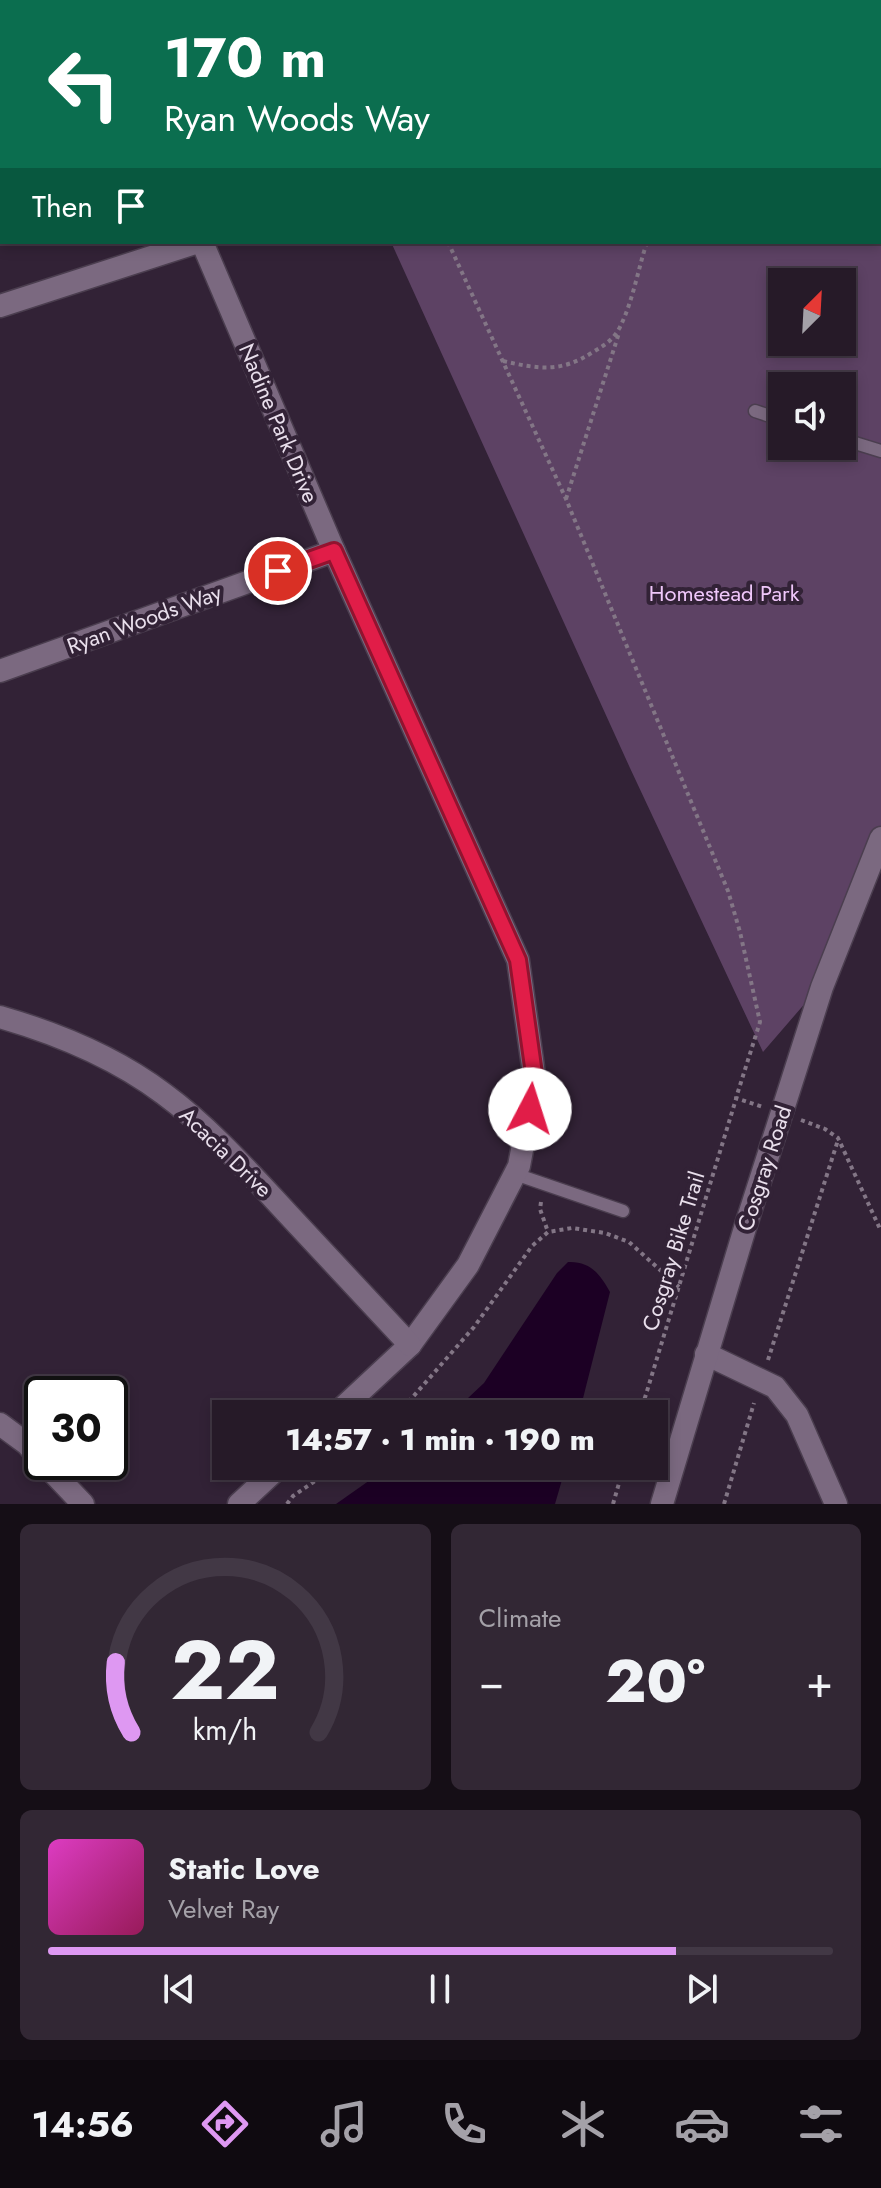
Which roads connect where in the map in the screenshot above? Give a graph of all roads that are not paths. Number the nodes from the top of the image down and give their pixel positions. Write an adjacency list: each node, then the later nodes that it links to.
1 (194, 244): 3 (street)
2 (201, 244): 8 (street, Nadine Park Drive)
3 (0, 306)
4 (755, 411): 5 (lane)
5 (768, 415)
6 (856, 443): 7 (lane)
7 (881, 451)
8 (334, 551): 9 (street, Ryan Woods Way); 12 (street, Nadine Park Drive)
9 (0, 671)
10 (880, 841): 15 (street, Cosgray Road)
11 (0, 1017): 14 (street, Acacia Drive)
12 (515, 1174): 13 (lane); 14 (street, Nadine Park Drive)
13 (623, 1211)
14 (410, 1345): 16 (street, Nadine Park Drive)
15 (706, 1354): 23 (street, Cosgray Road); 24 (street)
16 (351, 1400)
17 (0, 1424): 18 (street)
18 (24, 1442)
19 (61, 1480): 21 (street)
20 (265, 1480): 22 (street)
21 (83, 1504)
22 (239, 1504)
23 (662, 1504)
24 (836, 1504)

